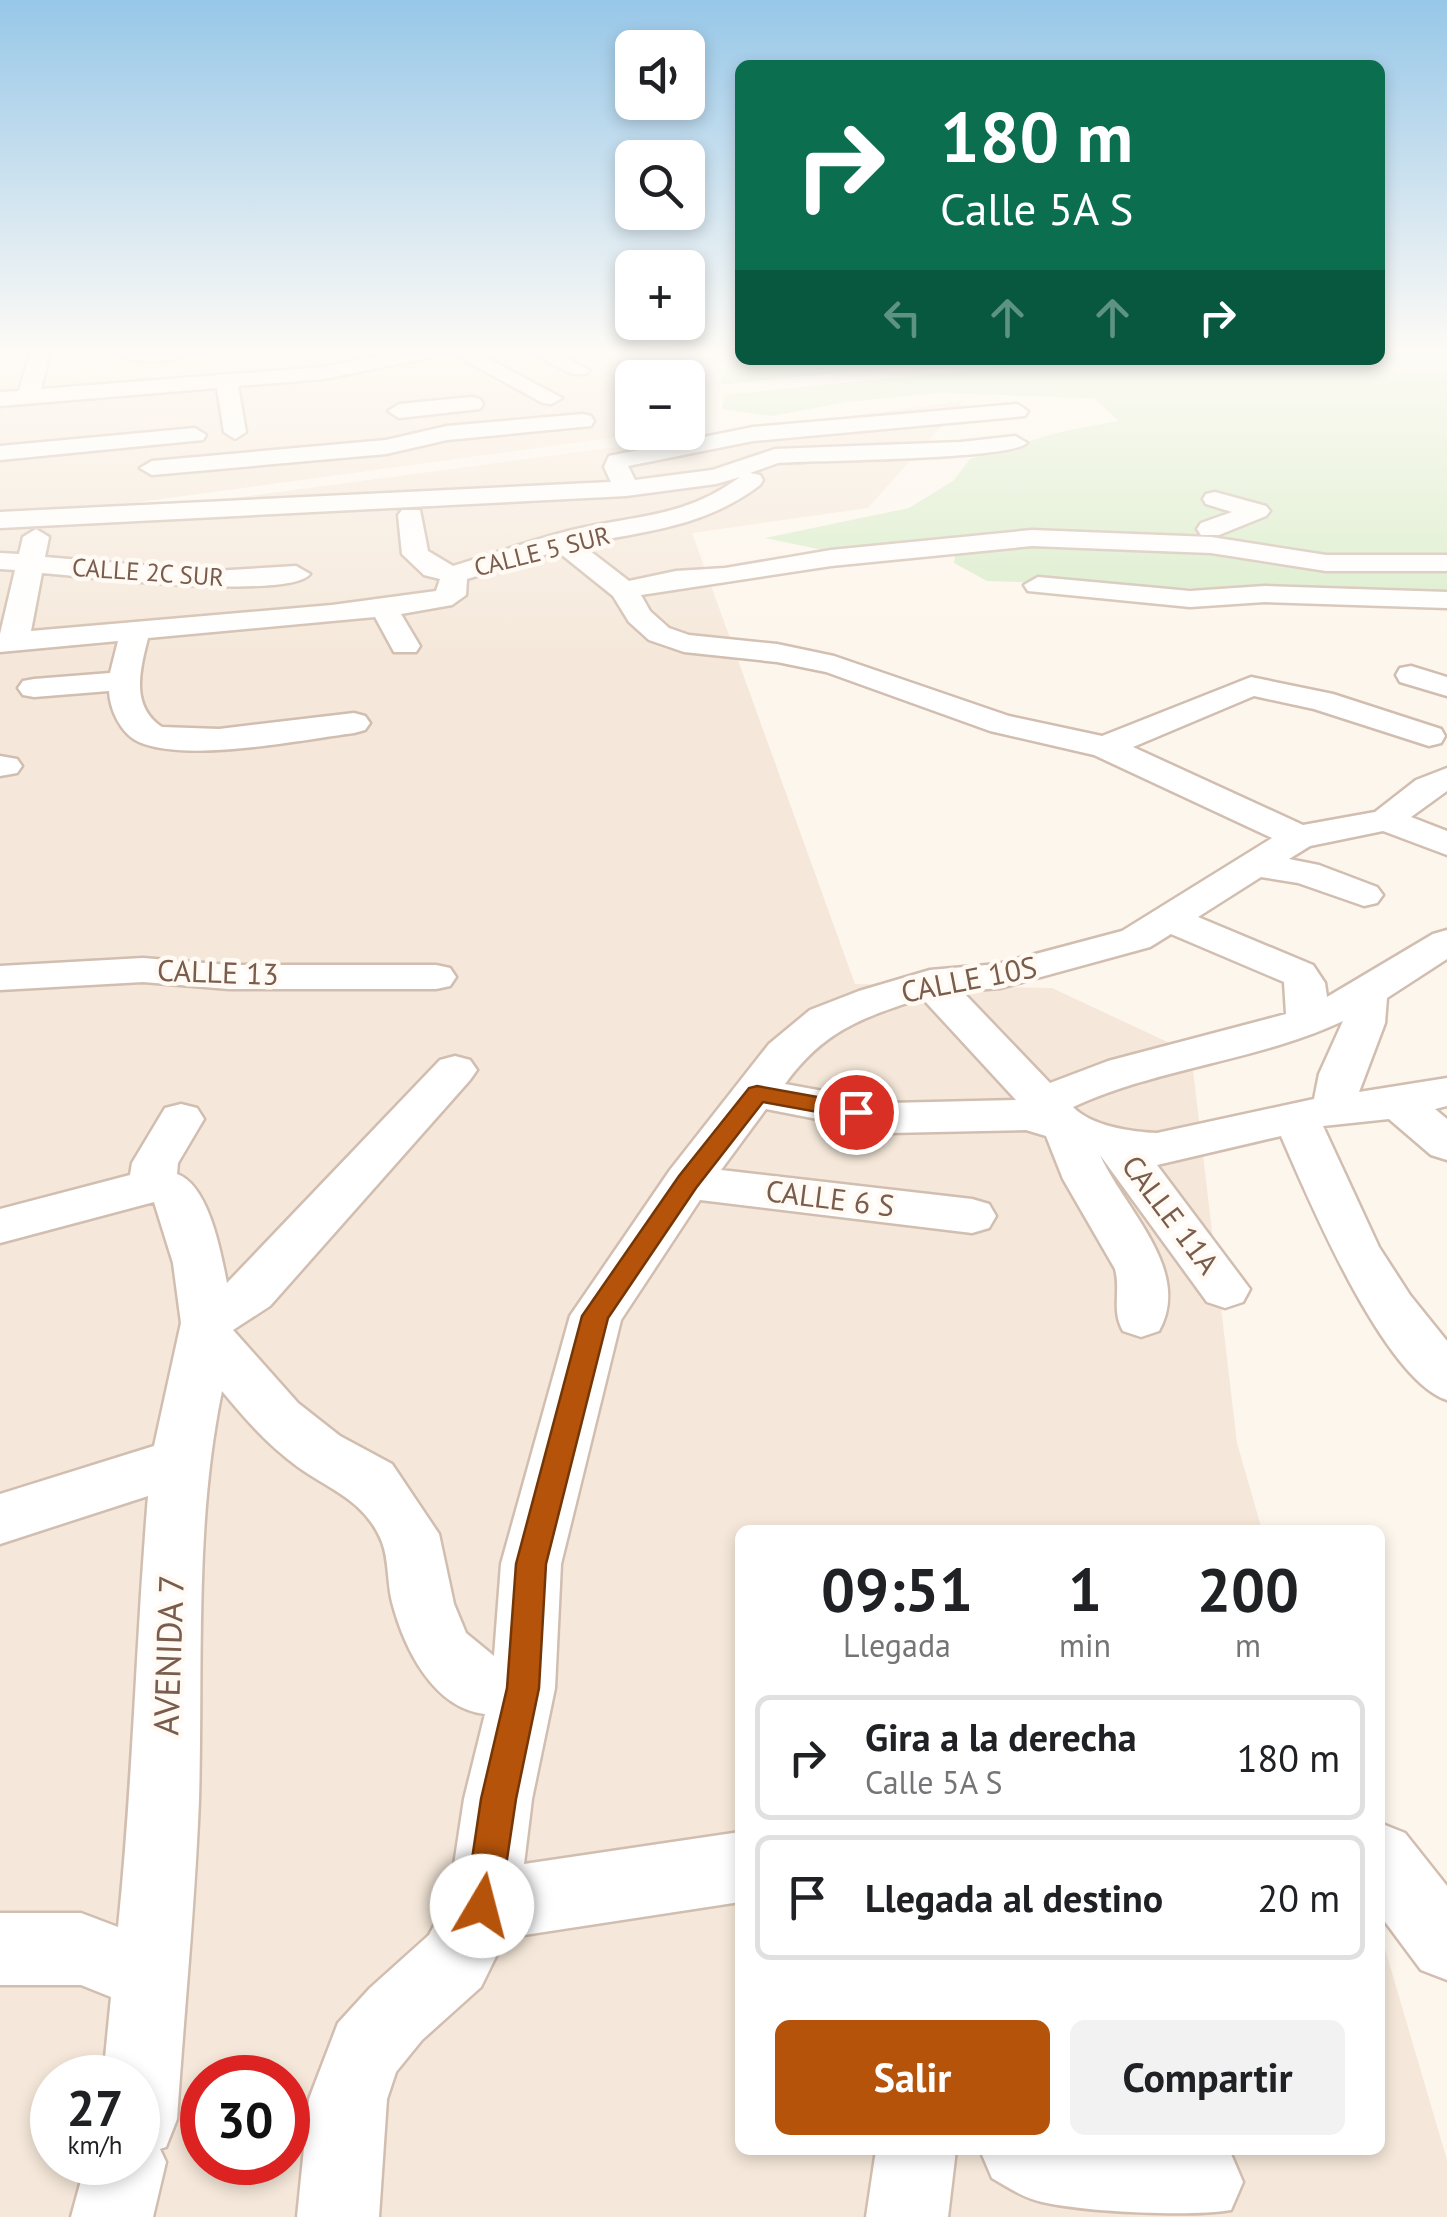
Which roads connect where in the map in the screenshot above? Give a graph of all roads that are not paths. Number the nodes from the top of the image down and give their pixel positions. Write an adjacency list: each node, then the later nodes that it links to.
1 (61, 453): 11 (street)
2 (149, 453): 8 (street)
3 (314, 453): 8 (street)
4 (656, 453): 9 (street)
5 (739, 453): 7 (street)
6 (799, 453): 7 (street)
7 (750, 464): 9 (street); 18 (street, CALLE 5 SUR)
8 (152, 468): 13 (street)
9 (626, 489): 10 (street)
10 (472, 496): 12 (street); 16 (street)
11 (58, 498): 13 (street); 15 (street); 21 (street)
12 (214, 511): 13 (street); 23 (street)
13 (141, 514)
14 (411, 515): 24 (street)
15 (0, 517)
16 (481, 527)
17 (1211, 537): 17 (street); 20 (street); 26 (street)
18 (561, 541): 24 (street, CALLE 5 SUR); 26 (street)
19 (0, 562): 21 (street, CALLE 2C SUR)
20 (1447, 563)
21 (31, 565): 23 (street, CALLE 2C SUR); 30 (street)
22 (296, 574): 23 (street, CALLE 2C SUR)
23 (184, 575)
24 (454, 575): 28 (street, CALLE 5 SUR)
25 (1038, 586): 27 (street)
26 (624, 591): 38 (street)
27 (1447, 600)
28 (384, 608): 29 (street, CALLE 5 SUR); 31 (street)
29 (135, 629): 30 (street, CALLE 5 SUR); 33 (street)
30 (7, 642)
31 (404, 646)
32 (1411, 674): 34 (street)
33 (124, 681): 35 (street); 36 (street)
34 (1447, 687)
35 (34, 688)
36 (354, 723)
37 (1428, 736): 38 (street)
38 (1105, 748): 41 (street)
39 (1447, 778): 40 (street, CALLE 10S)
40 (1386, 820): 41 (street, CALLE 10S); 42 (street)
41 (1299, 837): 43 (street, CALLE 10S)
42 (1447, 844)
43 (1258, 865): 44 (street); 45 (street, CALLE 10S)
44 (1364, 895)
45 (1170, 918): 49 (street, CALLE 10S); 51 (street)
46 (1447, 942): 50 (street)
47 (436, 977): 48 (street, CALLE 13)
48 (0, 978)
49 (930, 982): 54 (street, CALLE 10S); 57 (street)
50 (1366, 992): 51 (street); 56 (street)
51 (1308, 1022): 57 (street)
52 (455, 1070): 67 (street)
53 (1447, 1092): 55 (street)
54 (757, 1094): 57 (street); 61 (street, CALLE 10S)
55 (1399, 1102): 56 (street); 60 (street)
56 (1315, 1113): 59 (street); 68 (street)
57 (1045, 1114): 59 (street); 66 (street)
58 (181, 1120): 62 (street)
59 (1114, 1141): 65 (street, CALLE 11A)
60 (1447, 1144)
61 (687, 1182): 63 (street, CALLE 6 S); 71 (street, CALLE 10S)
62 (152, 1186): 64 (street); 67 (street)
63 (972, 1216)
64 (0, 1226)
65 (1225, 1289)
66 (1141, 1317)
67 (207, 1327): 69 (street, AVENIDA 7); 71 (street)
68 (1447, 1379)
69 (179, 1462): 70 (street); 77 (street, AVENIDA 7)
70 (0, 1519)
71 (523, 1688): 74 (street, CALLE 10S)
72 (1385, 1864): 75 (street)
73 (735, 1868): 74 (street)
74 (482, 1906): 84 (street, CALLE 10S)
75 (1447, 1944)
76 (0, 1949): 77 (street)
77 (148, 1975): 78 (street, AVENIDA 7)
78 (142, 2055)
79 (915, 2155): 85 (street)
80 (1028, 2155): 81 (street)
81 (1203, 2182)
82 (120, 2185): 83 (street)
83 (112, 2217)
84 (338, 2217)
85 (907, 2217)

